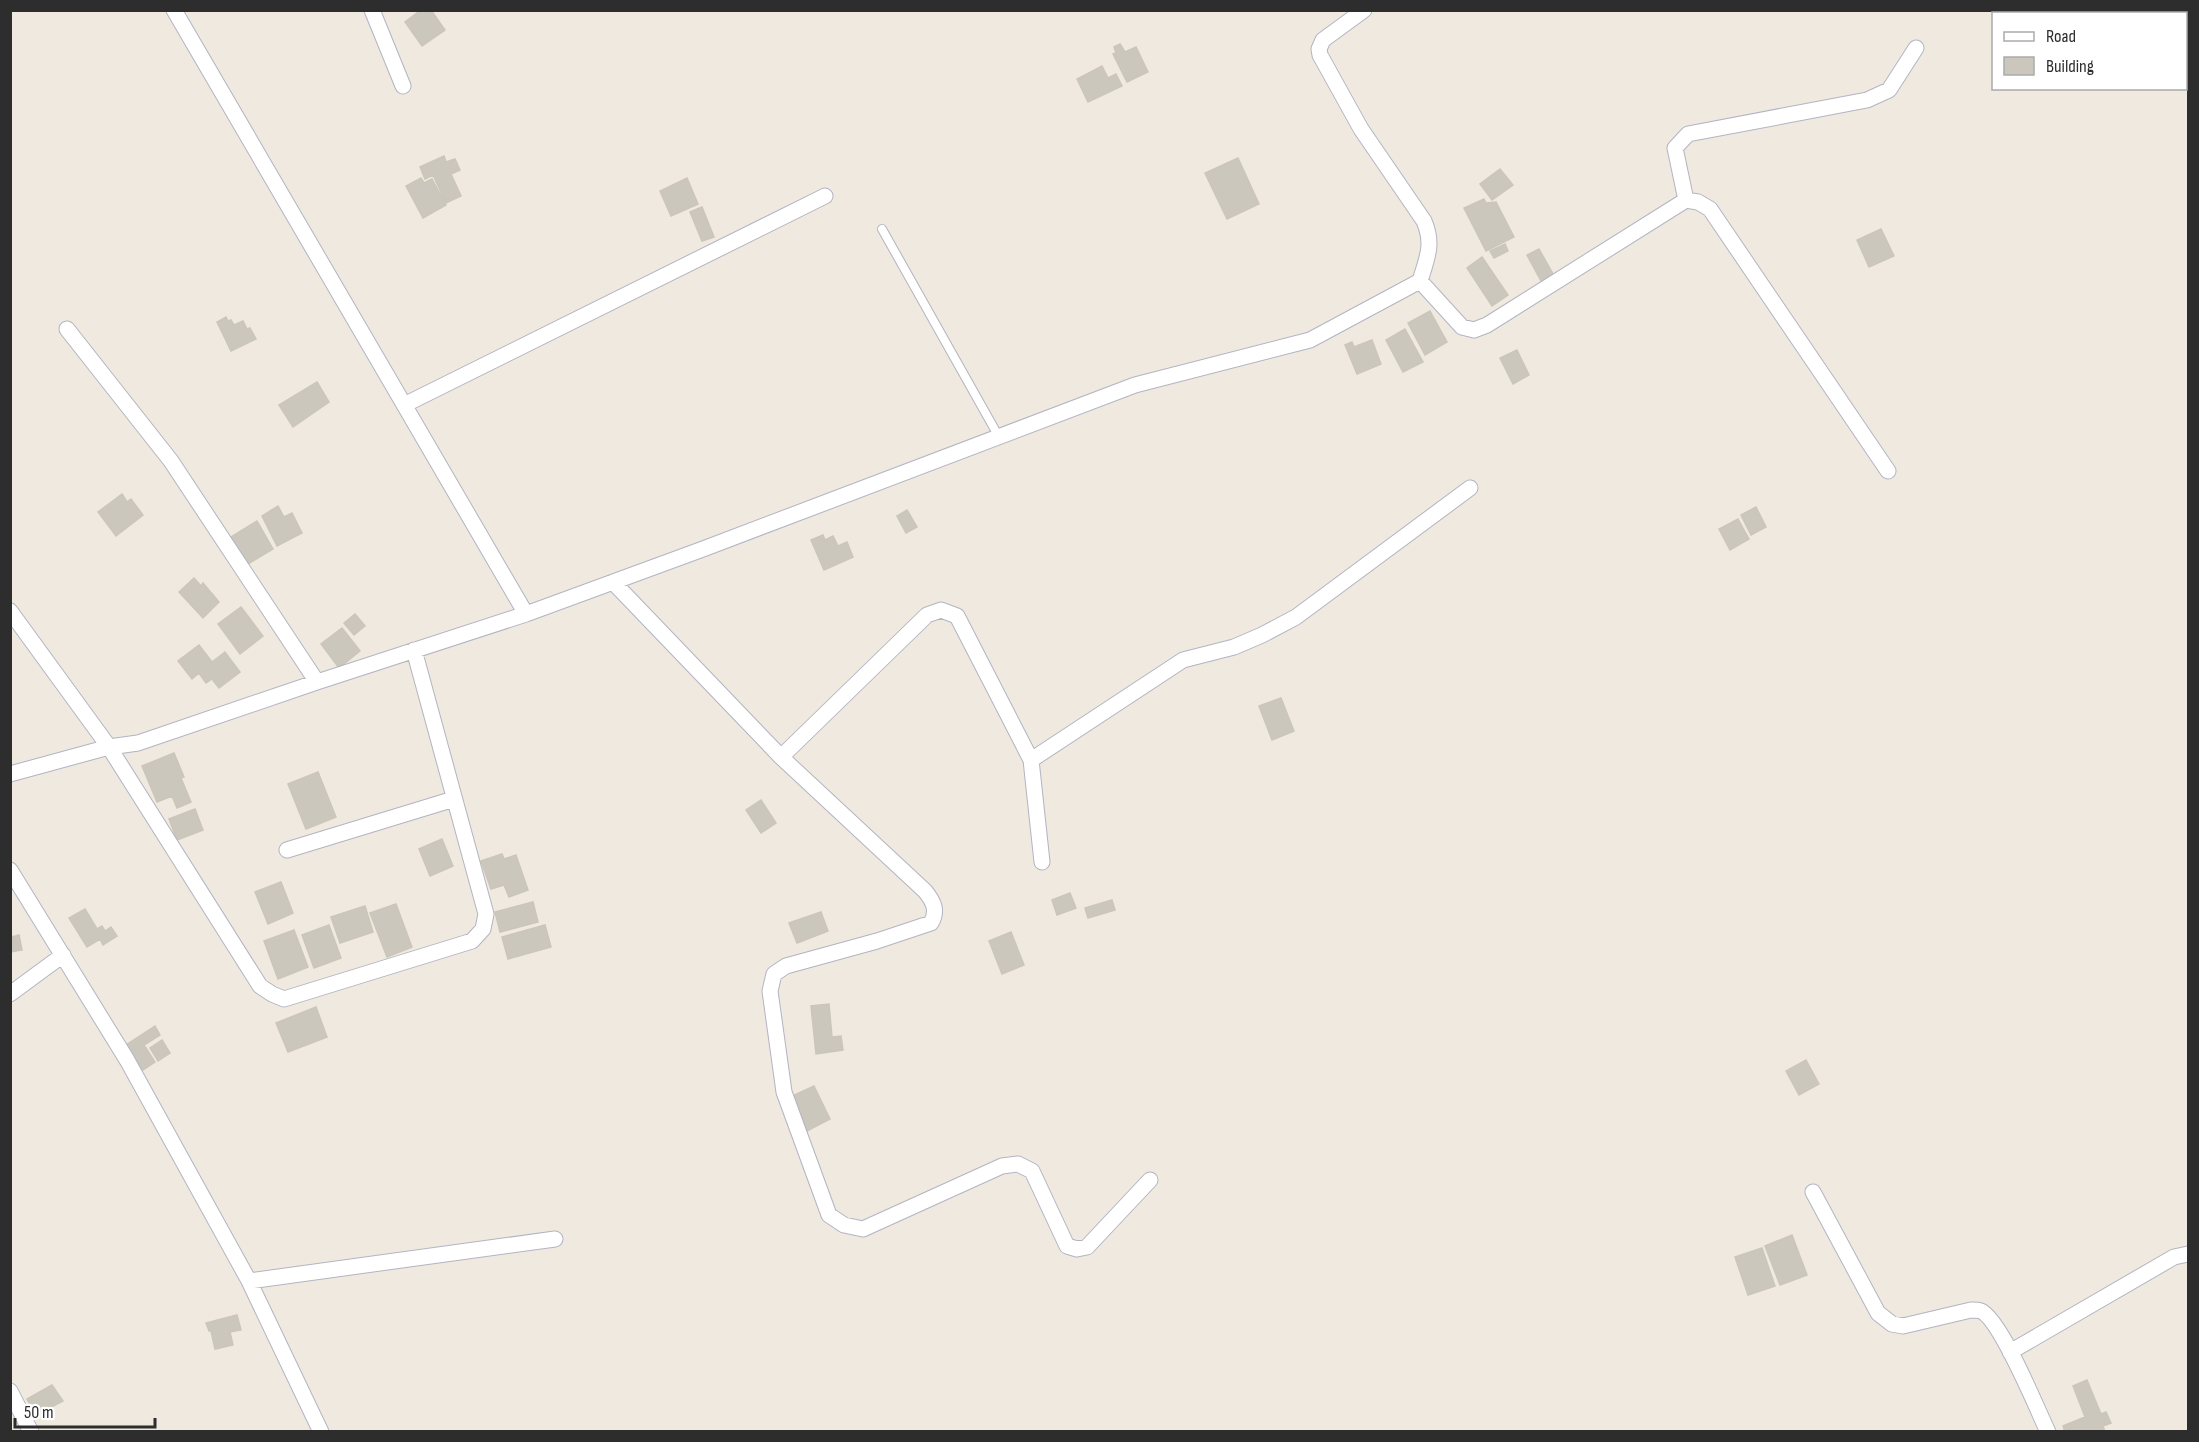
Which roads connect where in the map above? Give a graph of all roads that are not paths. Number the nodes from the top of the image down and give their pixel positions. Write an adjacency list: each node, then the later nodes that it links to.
1 (174, 10): 11 (street)
2 (372, 10): 5 (street)
3 (1364, 10): 9 (street)
4 (1916, 48): 7 (street)
5 (403, 86)
6 (825, 196): 11 (street)
7 (1686, 200): 9 (street); 13 (street)
8 (882, 229): 12 (lane)
9 (1420, 281): 12 (street)
10 (68, 329): 19 (street)
11 (404, 405): 17 (street)
12 (999, 436): 15 (street)
13 (1888, 471)
14 (1470, 488): 22 (street)
15 (613, 582): 17 (street); 21 (street)
16 (10, 611): 20 (street)
17 (526, 614): 18 (street)
18 (414, 650): 19 (street); 24 (street)
19 (317, 682): 20 (street)
20 (108, 747): 23 (street); 24 (street)
21 (781, 757): 22 (street); 30 (street)
22 (1030, 760): 26 (street)
23 (10, 774)
24 (454, 799): 25 (street)
25 (287, 850)
26 (1042, 862)
27 (10, 870): 28 (street)
28 (63, 955): 29 (street); 34 (street)
29 (10, 994)
30 (1150, 1180)
31 (1813, 1192): 35 (street)
32 (555, 1239): 34 (street)
33 (2188, 1254): 35 (street)
34 (249, 1281): 38 (street)
35 (2010, 1352): 39 (street)
36 (10, 1391): 37 (street)
37 (31, 1431)
38 (321, 1431)
39 (2048, 1431)

